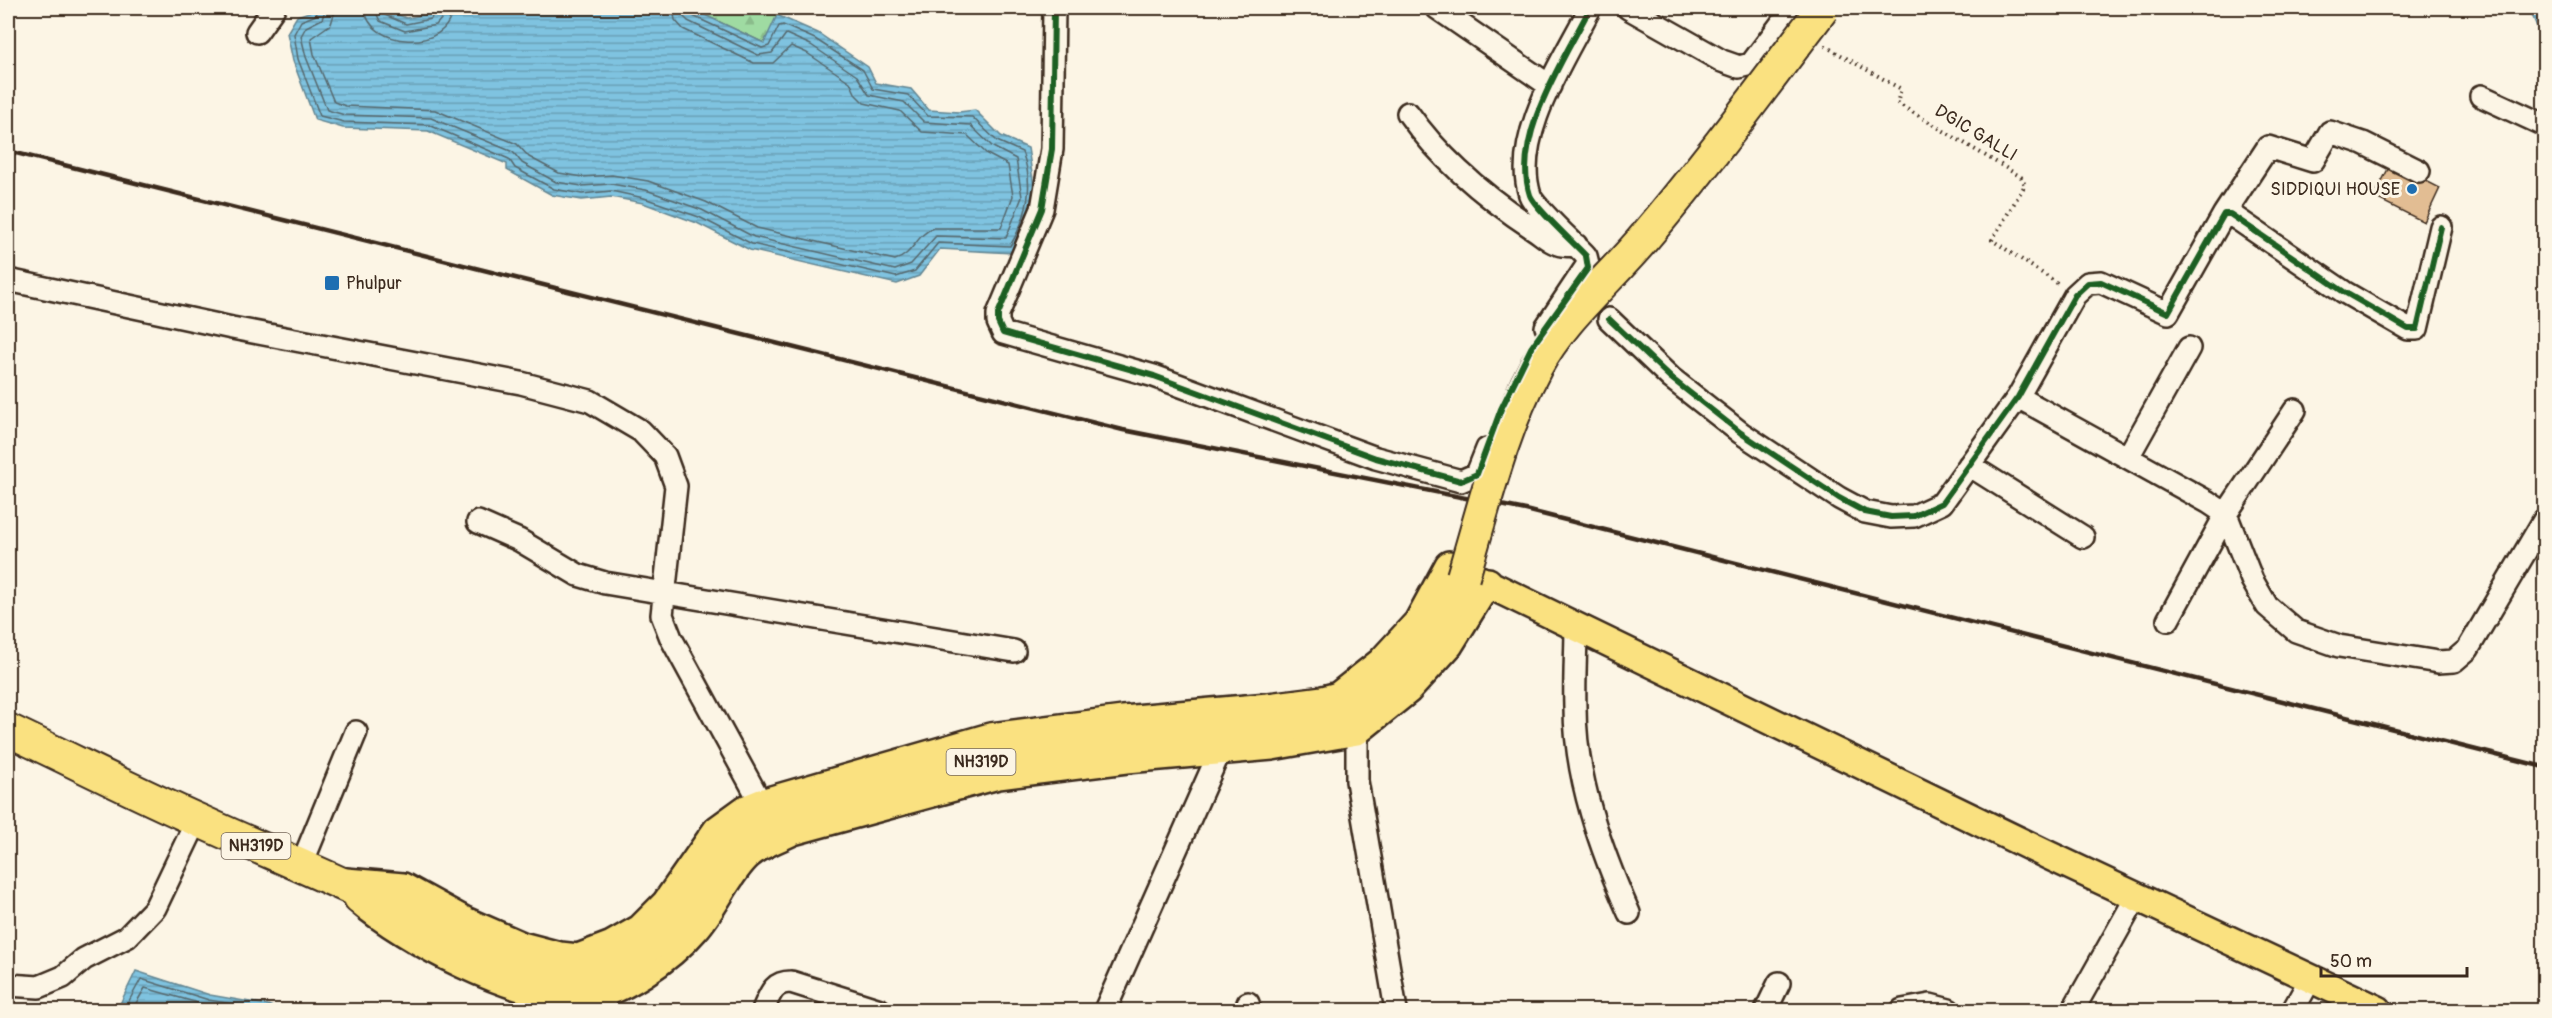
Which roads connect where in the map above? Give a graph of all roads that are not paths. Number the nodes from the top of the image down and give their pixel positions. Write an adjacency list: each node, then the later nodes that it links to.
1 (274, 8): 8 (street)
2 (1054, 8): 16 (street)
3 (1437, 8): 9 (street)
4 (1590, 8): 9 (street)
5 (1628, 8): 6 (street)
6 (1793, 8)
7 (1822, 8): 42 (highway, NH319D, bridge)
8 (257, 32)
9 (1550, 86): 16 (street)
10 (2481, 96): 12 (street)
11 (1408, 112): 16 (street)
12 (2544, 125)
13 (2419, 171): 14 (street)
14 (2224, 214): 15 (street); 20 (street)
15 (2441, 227)
16 (1576, 245)
17 (8, 280): 29 (street)
18 (1608, 319): 23 (street)
19 (2189, 348): 22 (street)
20 (2018, 397): 22 (street); 23 (street)
21 (2295, 410): 24 (street)
22 (2128, 457): 24 (street)
23 (1969, 465): 27 (street)
24 (2226, 514): 26 (street); 30 (street)
25 (478, 522): 29 (street)
26 (2542, 531)
27 (2083, 537)
28 (1488, 582): 31 (main road); 34 (main road); 39 (main road)
29 (663, 592): 32 (street); 39 (street)
30 (2168, 620)
31 (1576, 625): 43 (main road); 44 (street)
32 (1014, 651)
33 (8, 730): 40 (highway, NH319D)
34 (1357, 730): 36 (main road); 38 (street)
35 (356, 732): 41 (street)
36 (1330, 737): 37 (main road); 38 (street)
37 (1220, 750): 48 (main road); 51 (street)
38 (1357, 782): 52 (street)
39 (761, 802): 42 (main road)
40 (197, 820): 41 (highway, NH319D); 47 (street)
41 (301, 866): 42 (highway, NH319D)
42 (336, 881): 48 (main road)
43 (2136, 897): 45 (main road); 56 (street)
44 (1629, 913)
45 (2311, 978): 57 (street); 58 (main road)
46 (1779, 983): 53 (street)
47 (8, 985)
48 (603, 1006)
49 (763, 1011): 50 (street)
50 (880, 1011)
51 (1105, 1011)
52 (1396, 1011)
53 (1766, 1011)
54 (1902, 1011): 55 (street)
55 (1949, 1011)
56 (2073, 1011)
57 (2293, 1011)
58 (2378, 1011)

